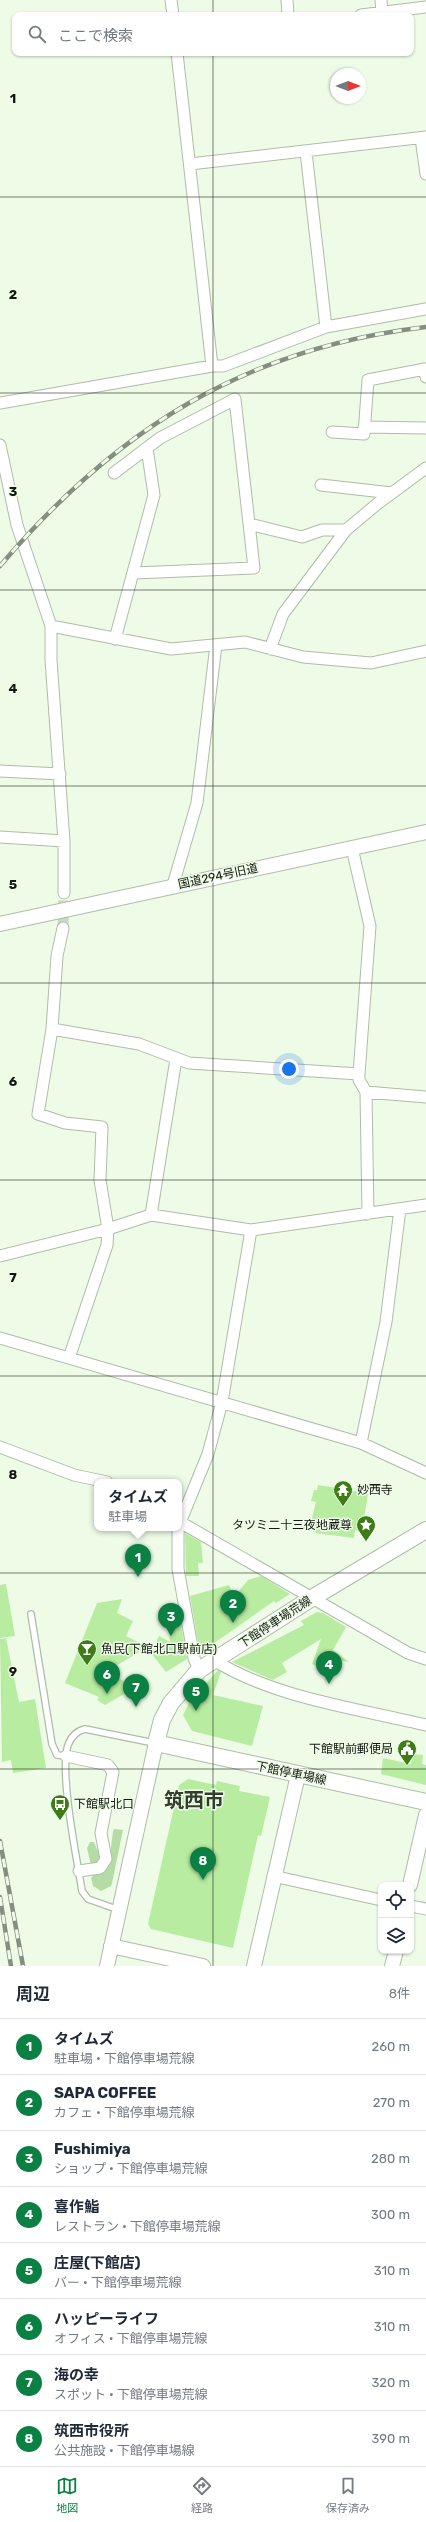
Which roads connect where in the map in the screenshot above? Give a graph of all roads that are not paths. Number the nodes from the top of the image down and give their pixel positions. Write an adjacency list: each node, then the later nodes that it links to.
1 (171, 0): 5 (street)
2 (287, 0): 6 (street)
3 (381, 0): 7 (street)
4 (426, 7): 8 (street)
5 (173, 12)
6 (288, 12)
7 (382, 12)
8 (389, 12)
9 (177, 56): 12 (street)
10 (424, 137): 11 (street); 13 (street)
11 (306, 152): 12 (street); 15 (street)
12 (190, 164): 16 (street)
13 (426, 174)
14 (426, 309): 15 (street)
15 (326, 327): 16 (street)
16 (212, 366): 18 (street)
17 (426, 377): 19 (street)
18 (0, 403)
19 (364, 427): 20 (street); 21 (street)
20 (426, 428)
21 (332, 432)
22 (0, 445): 31 (street)
23 (147, 448): 25 (street); 28 (street); 30 (street)
24 (426, 468): 27 (street)
25 (114, 473)
26 (321, 485): 27 (street)
27 (392, 493): 29 (street)
28 (249, 524): 29 (street); 30 (street)
29 (346, 530): 34 (street)
30 (134, 573): 32 (street)
31 (51, 626): 32 (street); 37 (street)
32 (115, 639): 33 (street)
33 (216, 645): 34 (street); 42 (street)
34 (270, 648): 35 (street)
35 (426, 651)
36 (0, 771): 37 (street)
37 (60, 774): 40 (street)
38 (426, 832): 41 (street, 国道294号旧道)
39 (0, 837): 40 (street)
40 (64, 841): 43 (street)
41 (352, 848): 42 (street, 国道294号旧道); 48 (street)
42 (173, 885): 44 (street, 国道294号旧道)
43 (64, 893)
44 (5, 923)
45 (63, 928): 46 (street)
46 (52, 1029): 47 (street); 55 (street)
47 (176, 1059): 48 (street); 54 (street)
48 (359, 1074): 49 (street)
49 (366, 1092): 50 (street); 53 (street)
50 (426, 1097)
51 (426, 1206): 52 (street)
52 (400, 1210): 53 (street); 61 (street)
53 (368, 1214): 56 (street)
54 (151, 1215): 55 (street); 56 (street)
55 (108, 1229): 57 (street); 59 (street)
56 (251, 1230): 60 (street)
57 (0, 1256)
58 (0, 1338): 59 (street)
59 (69, 1358): 60 (street)
60 (222, 1402): 61 (street); 65 (street)
61 (361, 1443): 63 (street)
62 (0, 1447): 64 (street)
63 (426, 1473)
64 (94, 1479)
65 (182, 1515)
66 (182, 1521): 69 (street)
67 (426, 1530): 69 (main road, 下館停車場荒線)
68 (180, 1531): 73 (street)
69 (312, 1598): 71 (main road, 下館停車場荒線); 72 (street)
70 (31, 1614): 76 (lane)
71 (214, 1660): 73 (main road, 下館停車場荒線); 74 (street)
72 (426, 1660)
73 (199, 1670): 75 (main road, 下館停車場荒線)
74 (426, 1725)
75 (156, 1743): 76 (lane); 77 (main road, 下館停車場線); 86 (street)
76 (66, 1756): 80 (lane); 80 (street)
77 (298, 1775): 78 (main road, 下館停車場線); 81 (street)
78 (426, 1802)
79 (426, 1815): 82 (street)
80 (79, 1871): 86 (lane)
81 (274, 1876): 83 (street); 91 (street)
82 (411, 1882)
83 (378, 1899)
84 (414, 1907): 85 (street)
85 (426, 1909)
86 (119, 1910): 87 (street)
87 (111, 1946): 89 (street); 90 (street)
88 (395, 1954): 92 (street)
89 (107, 1966)
90 (203, 1966)
91 (254, 1966)
92 (392, 1966)

